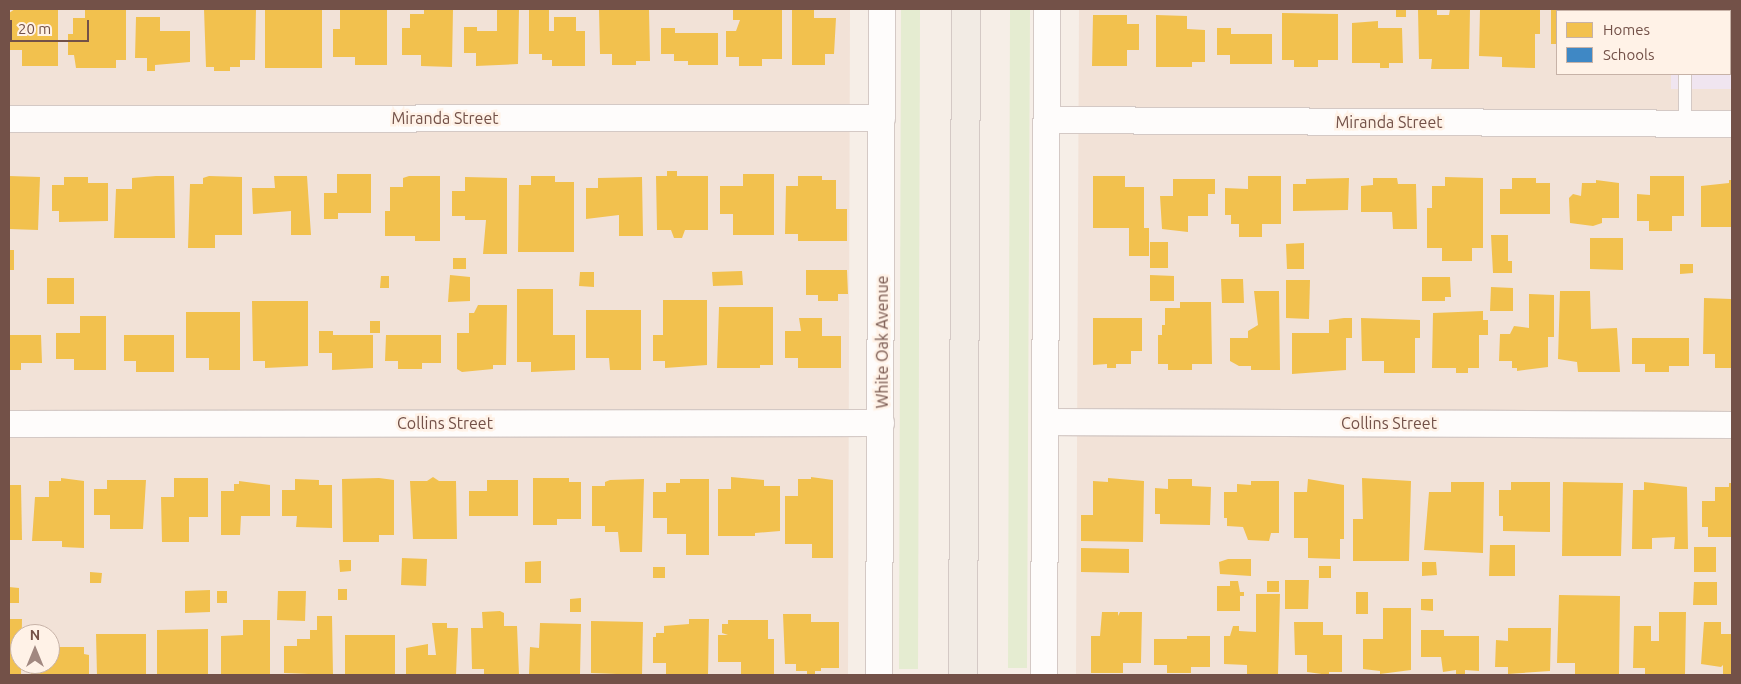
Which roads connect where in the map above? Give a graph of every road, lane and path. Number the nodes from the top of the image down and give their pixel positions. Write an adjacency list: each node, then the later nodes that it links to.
1 (882, 9): 5 (street, White Oak Avenue)
2 (966, 9): 15 (main road)
3 (1047, 9): 7 (street)
4 (1686, 75): 8 (lane)
5 (882, 118): 6 (street, Miranda Street); 11 (street, White Oak Avenue)
6 (9, 119)
7 (1047, 120): 8 (street, Miranda Street); 10 (street)
8 (1686, 124): 9 (street, Miranda Street)
9 (1732, 124)
10 (1045, 422): 13 (street, Collins Street); 16 (street)
11 (881, 423): 12 (street, Collins Street); 14 (street, White Oak Avenue)
12 (9, 424)
13 (1732, 425)
14 (879, 675)
15 (963, 675)
16 (1044, 675)

